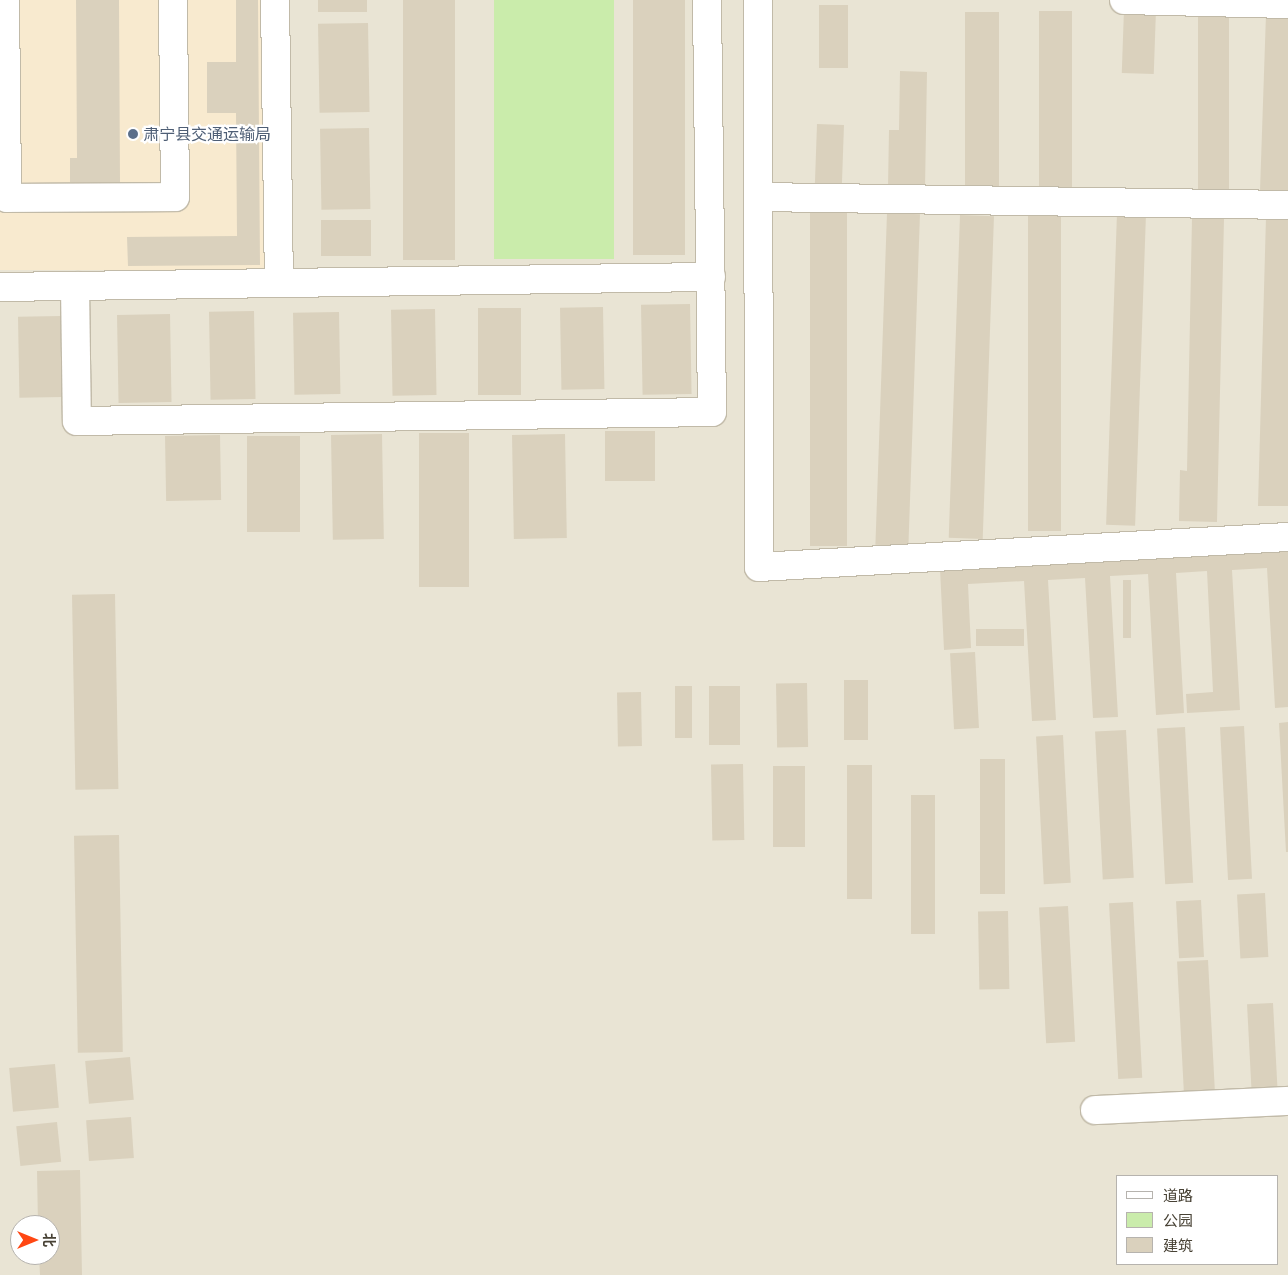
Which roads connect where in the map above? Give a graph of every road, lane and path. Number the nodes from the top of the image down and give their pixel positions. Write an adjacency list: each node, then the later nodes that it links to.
1 (5, 0): 8 (street)
2 (174, 0): 8 (street)
3 (275, 0): 12 (street)
4 (707, 0): 11 (street)
5 (758, 0): 9 (street)
6 (1124, 0): 7 (street)
7 (1288, 4)
8 (3, 68)
9 (758, 196): 10 (street); 15 (street)
10 (1288, 205)
11 (711, 277): 12 (street); 13 (street)
12 (279, 283): 13 (street)
13 (75, 286): 14 (street)
14 (0, 288)
15 (1288, 537)
16 (1288, 1101): 17 (street)
17 (1095, 1110)

